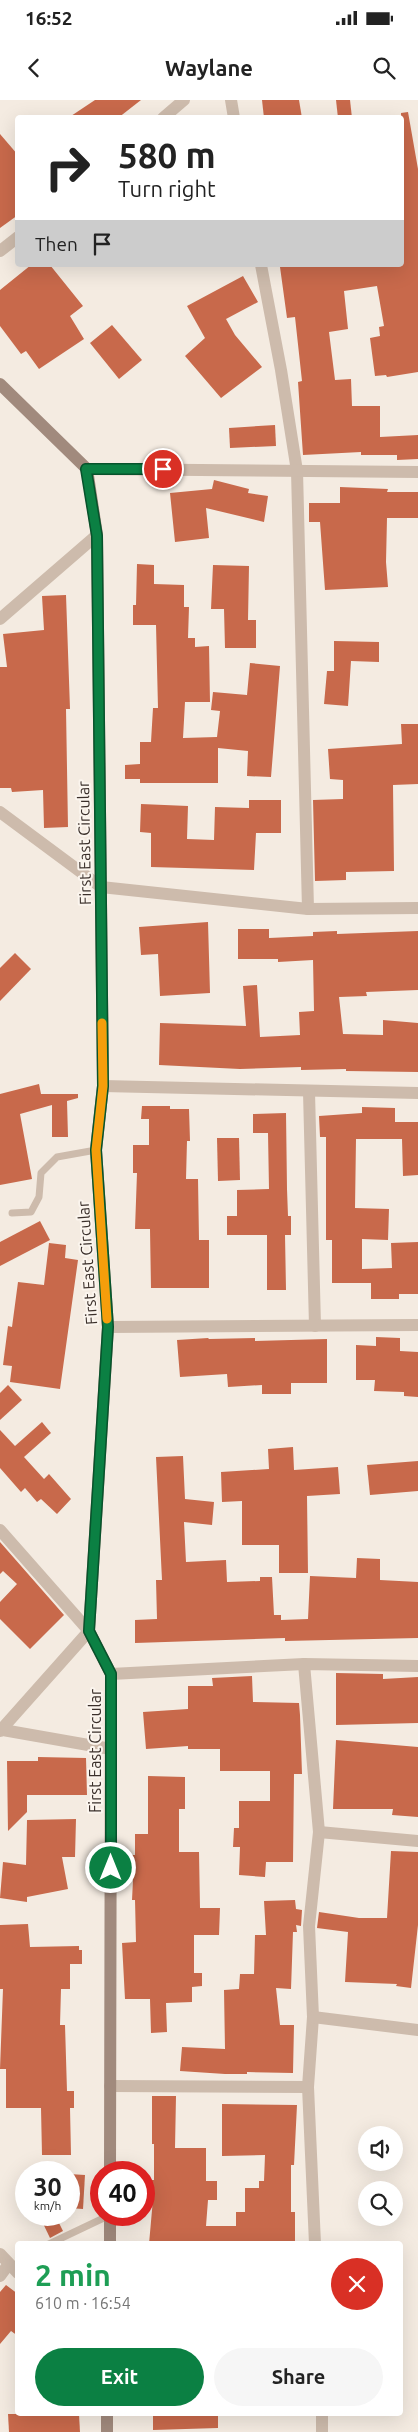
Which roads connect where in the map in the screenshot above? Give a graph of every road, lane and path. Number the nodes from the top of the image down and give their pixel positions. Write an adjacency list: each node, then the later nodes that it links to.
1 (184, 100): 3 (street)
2 (230, 100): 4 (street)
3 (166, 115)
4 (233, 115)
5 (15, 239): 6 (street)
6 (0, 251)
7 (262, 267): 10 (street)
8 (0, 384): 9 (street)
9 (86, 469): 10 (street); 12 (street, First East Circular)
10 (297, 471): 11 (street); 17 (street)
11 (418, 472)
12 (97, 536): 13 (street); 15 (street, First East Circular)
13 (0, 619)
14 (0, 812): 15 (street)
15 (101, 887): 17 (street); 18 (street, First East Circular)
16 (418, 908): 17 (street)
17 (308, 909)
18 (103, 1086): 19 (street); 21 (street, First East Circular)
19 (309, 1092): 20 (street); 24 (street)
20 (418, 1093)
21 (96, 1150): 22 (lane); 25 (street, First East Circular)
22 (12, 1214)
23 (418, 1325): 24 (street)
24 (315, 1326): 25 (street)
25 (108, 1327): 27 (street, First East Circular)
26 (0, 1530): 27 (street)
27 (89, 1631): 30 (street, First East Circular); 31 (street)
28 (304, 1664): 29 (street); 30 (street); 33 (street)
29 (418, 1666)
30 (111, 1674): 32 (street, First East Circular)
31 (1, 1730): 32 (street)
32 (111, 1748): 37 (street, First East Circular)
33 (320, 1832): 34 (street); 35 (street)
34 (418, 1842)
35 (313, 2017): 36 (street); 38 (street)
36 (418, 2030)
37 (110, 2086): 38 (street); 39 (street, First East Circular)
38 (308, 2087): 44 (street)
39 (110, 2161)
40 (90, 2225): 42 (lane)
41 (110, 2226): 43 (street)
42 (55, 2241)
43 (110, 2241)
44 (315, 2241)
45 (0, 2254): 46 (street)
46 (14, 2266): 47 (street)
47 (0, 2276)
48 (107, 2416): 50 (street)
49 (322, 2416): 51 (street)
50 (108, 2432)
51 (322, 2432)

